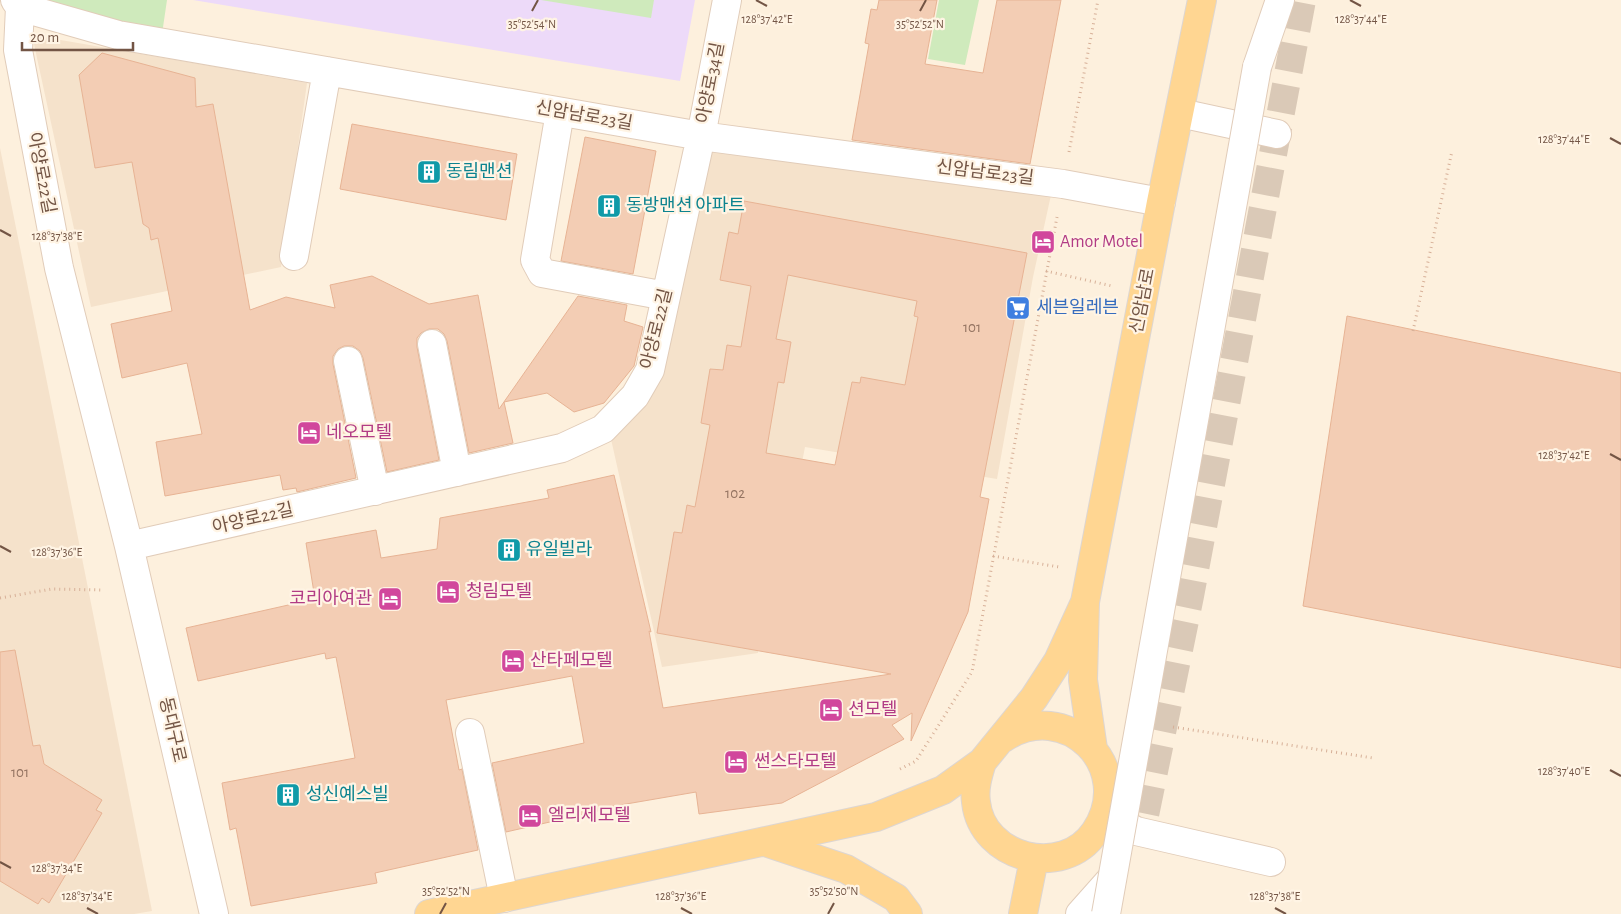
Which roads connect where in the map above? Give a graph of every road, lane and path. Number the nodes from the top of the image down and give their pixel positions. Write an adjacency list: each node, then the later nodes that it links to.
1 (727, 0): 12 (street, 아양로34길)
2 (1098, 0): 14 (path)
3 (1202, 0): 10 (main road, 신암남로)
4 (1269, 0): 7 (street)
5 (1280, 0): 7 (street)
6 (18, 4): 8 (street, 신암남로23길); 23 (street, 아양로22길)
7 (1257, 67): 37 (street, bridge)
8 (327, 71): 9 (street, 신암남로23길); 16 (street)
9 (560, 112): 12 (street, 신암남로23길); 17 (street)
10 (1180, 113): 11 (street); 15 (main road, 신암남로)
11 (1277, 134)
12 (701, 136): 14 (street, 신암남로23길); 17 (street, 아양로22길)
13 (1452, 151): 18 (path)
14 (1063, 184): 15 (street, 신암남로23길); 32 (path)
15 (1161, 202): 26 (main road, 신암남로)
16 (294, 256)
17 (666, 296): 21 (street, 아양로22길)
18 (1413, 330)
19 (432, 344): 21 (street)
20 (348, 361): 22 (street)
21 (457, 472): 22 (street, 아양로22길)
22 (375, 491): 23 (street, 아양로22길)
23 (130, 546): 39 (street, 동대구로)
24 (102, 590): 25 (path)
25 (0, 598)
26 (1086, 602): 29 (main road); 30 (main road)
27 (1170, 727): 31 (path)
28 (470, 733): 38 (street)
29 (1093, 749): 30 (main road); 33 (main road)
30 (988, 753): 34 (main road); 35 (main road)
31 (1372, 758)
32 (899, 769)
33 (1100, 823): 35 (main road); 36 (street)
34 (764, 842): 38 (main road); 41 (main road)
35 (1034, 858): 42 (main road)
36 (1271, 862)
37 (1112, 878): 43 (street); 44 (street, bridge)
38 (504, 898): 40 (main road)
39 (214, 914)
40 (429, 914)
41 (908, 914)
42 (1023, 914)
43 (1080, 914)
44 (1106, 914)

